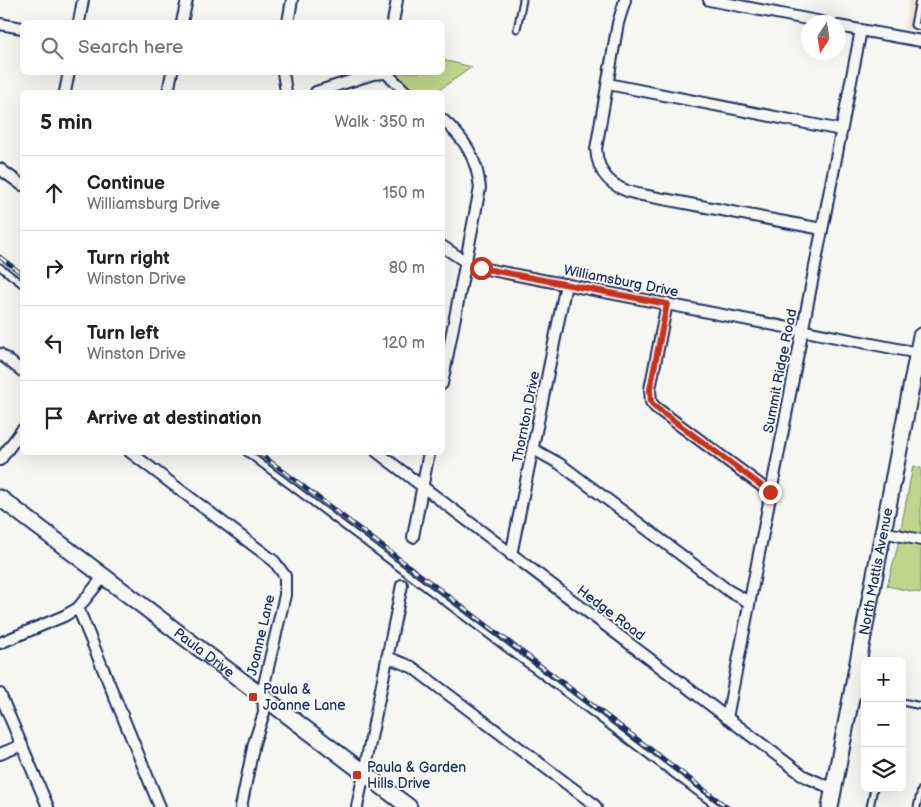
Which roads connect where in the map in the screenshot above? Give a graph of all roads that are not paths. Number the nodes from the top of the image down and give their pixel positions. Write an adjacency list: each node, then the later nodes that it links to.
1 (84, 0): 10 (street)
2 (187, 0): 11 (street)
3 (292, 0): 12 (street)
4 (397, 0): 13 (street)
5 (522, 0): 18 (lane)
6 (625, 0): 26 (street)
7 (709, 0): 9 (street)
8 (919, 0): 16 (lane)
9 (801, 18)
10 (79, 20)
11 (182, 20)
12 (288, 20)
13 (393, 20)
14 (0, 24): 17 (street)
15 (846, 27): 19 (street)
16 (921, 27)
17 (20, 28)
18 (516, 29)
19 (861, 30): 20 (street); 33 (street, Summit Ridge Road)
20 (921, 41)
21 (68, 75): 27 (street)
22 (171, 75): 28 (street)
23 (283, 75): 29 (street)
24 (370, 75): 30 (street)
25 (387, 75): 31 (street)
26 (608, 84): 33 (street); 36 (street)
27 (64, 90)
28 (168, 90)
29 (286, 90)
30 (322, 90)
31 (404, 90)
32 (445, 122): 38 (street)
33 (841, 130): 36 (street, Summit Ridge Road)
34 (0, 169): 35 (street)
35 (20, 184)
36 (822, 229): 43 (street, Summit Ridge Road)
37 (445, 248): 38 (street, Williamsburg Drive)
38 (466, 262): 41 (street, Williamsburg Drive); 45 (street)
39 (0, 267): 40 (lane)
40 (20, 282)
41 (566, 284): 42 (street, Williamsburg Drive); 50 (street, Thornton Drive)
42 (667, 304): 43 (street, Williamsburg Drive); 57 (street)
43 (803, 330): 46 (street, Williamsburg Drive); 57 (street, Summit Ridge Road)
44 (921, 336): 46 (street, North Mattis Avenue)
45 (446, 345)
46 (919, 353): 59 (street, North Mattis Avenue)
47 (0, 354): 48 (street)
48 (20, 369)
49 (20, 433): 55 (street)
50 (533, 449): 62 (street, Thornton Drive); 65 (street)
51 (134, 455): 71 (street, Joanne Lane)
52 (250, 455): 87 (lane)
53 (381, 455): 56 (street, Hedge Road)
54 (428, 455): 56 (street)
55 (0, 460)
56 (423, 488): 60 (street); 62 (street, Hedge Road)
57 (770, 492): 65 (street, Summit Ridge Road)
58 (0, 498): 63 (street, Paula Drive)
59 (883, 532): 61 (street); 70 (street, North Mattis Avenue)
60 (413, 537)
61 (921, 540)
62 (511, 555): 74 (street, Hedge Road)
63 (104, 576): 66 (street); 71 (street, Paula Drive)
64 (402, 585): 68 (street)
65 (749, 602): 74 (street, Summit Ridge Road)
66 (78, 608): 67 (street); 82 (street)
67 (0, 644)
68 (387, 657): 77 (street); 86 (street)
69 (0, 694): 75 (street)
70 (858, 695): 78 (street, North Mattis Avenue)
71 (263, 697): 77 (street, Paula Drive); 83 (street, Joanne Lane)
72 (906, 703): 73 (lane)
73 (921, 706)
74 (727, 718): 78 (street, Hedge Road)
75 (22, 745): 76 (street); 81 (street)
76 (0, 754)
77 (364, 773): 84 (street); 85 (street, Paula Drive)
78 (833, 789): 88 (street, North Mattis Avenue)
79 (921, 790): 90 (lane)
80 (873, 792): 89 (lane)
81 (48, 807)
82 (160, 807)
83 (241, 807)
84 (358, 807)
85 (409, 807)
86 (596, 807)
87 (717, 807)
88 (830, 807)
89 (870, 807)
90 (917, 807)

